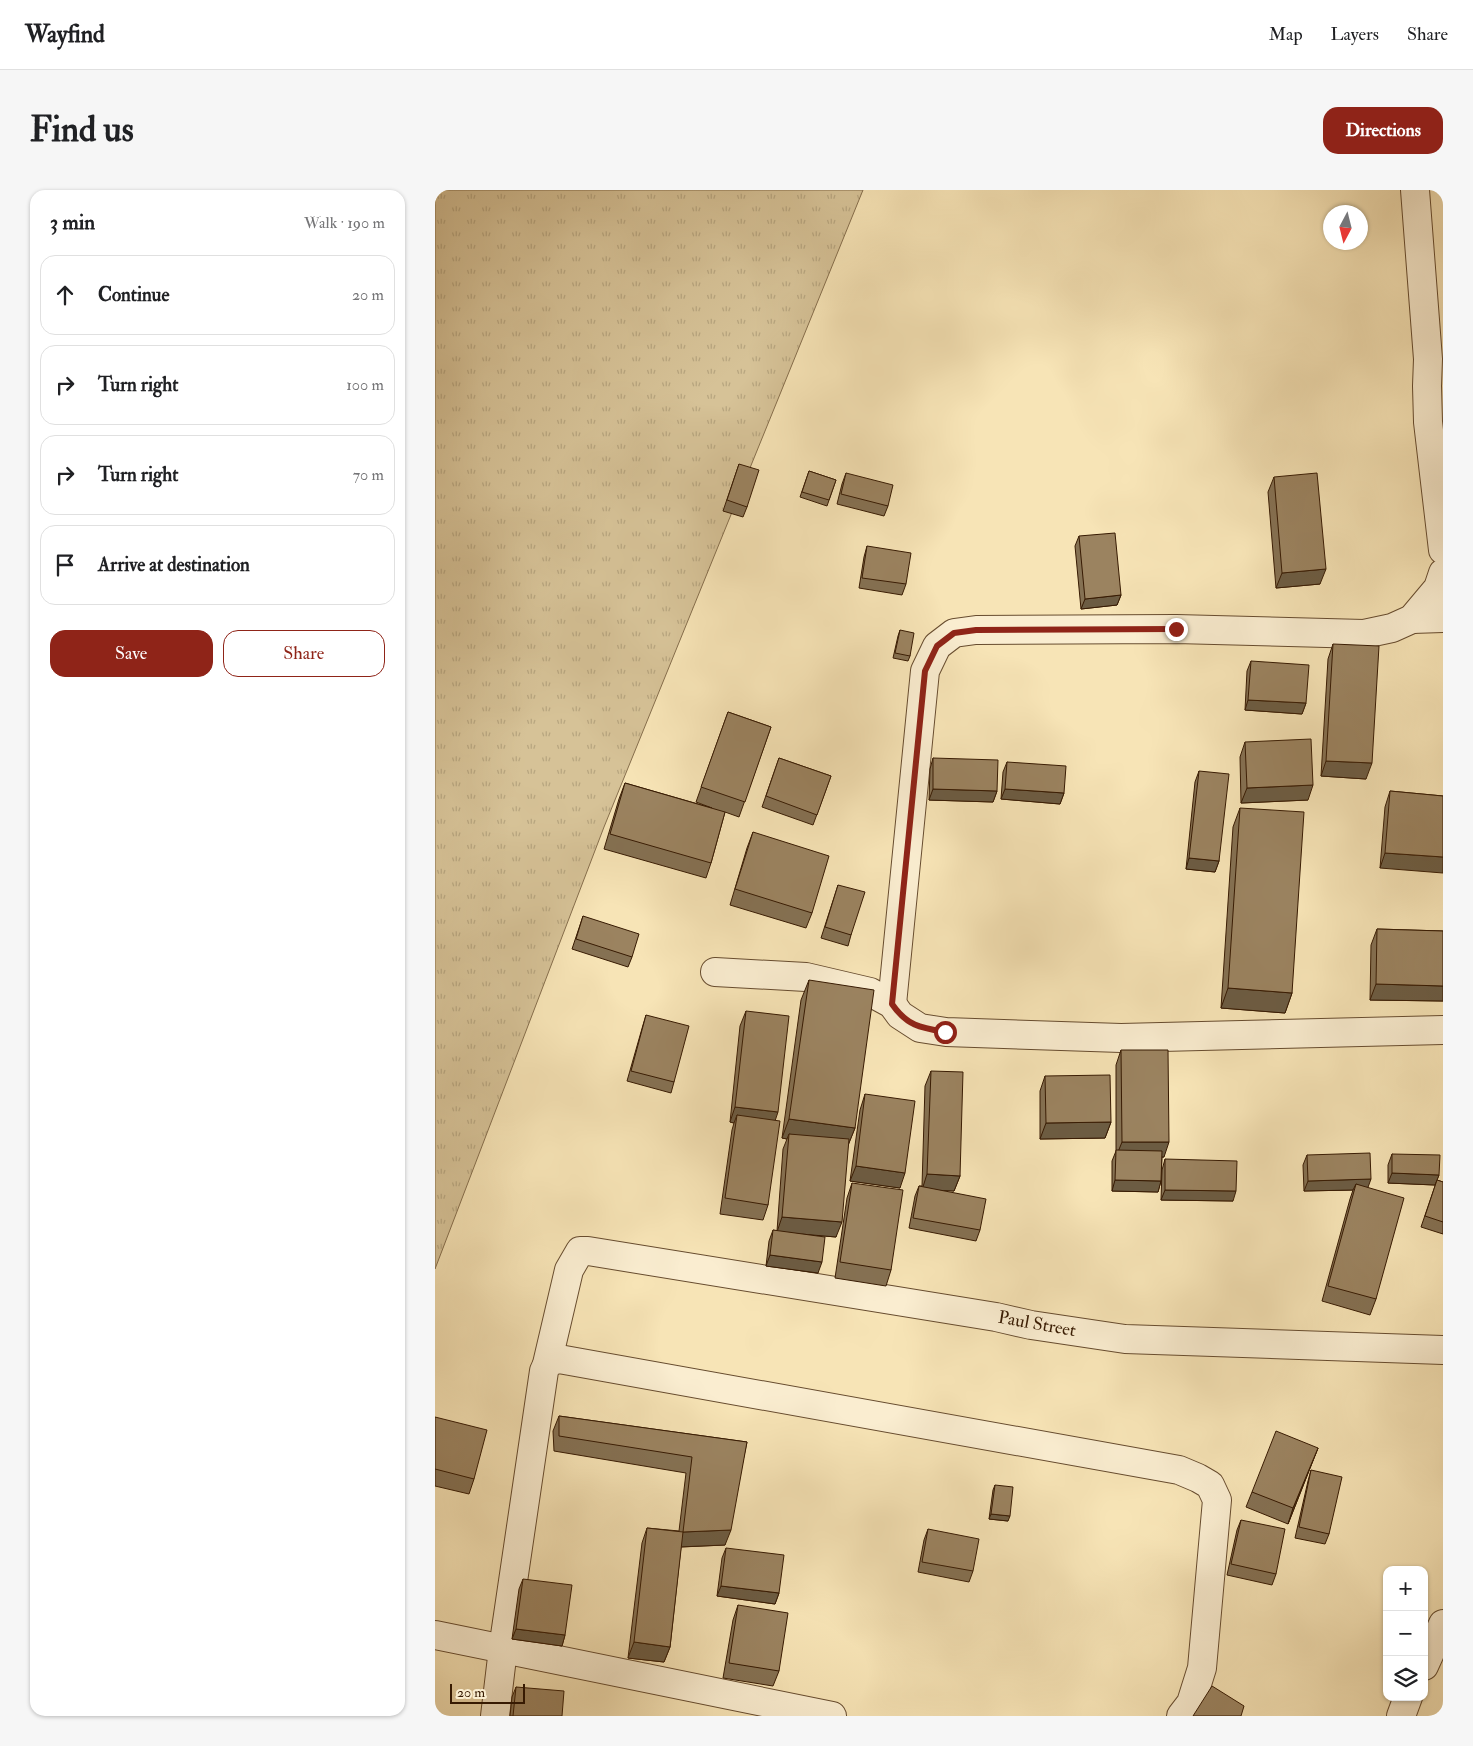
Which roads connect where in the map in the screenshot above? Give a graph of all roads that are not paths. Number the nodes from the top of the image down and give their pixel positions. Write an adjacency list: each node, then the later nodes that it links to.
1 (1415, 190): 2 (street)
2 (1443, 550)
3 (1441, 585): 5 (street)
4 (1443, 618): 5 (street)
5 (1412, 620): 7 (street)
6 (715, 972): 7 (street)
7 (892, 1004): 8 (street)
8 (1443, 1030)
9 (1443, 1350): 10 (street, Paul Street)
10 (547, 1364): 13 (street); 18 (street)
11 (1443, 1624): 14 (street)
12 (435, 1635): 13 (street)
13 (503, 1649): 16 (street); 17 (street)
14 (1432, 1662)
15 (1407, 1701): 19 (street)
16 (495, 1716)
17 (832, 1716)
18 (1181, 1716)
19 (1401, 1716)

